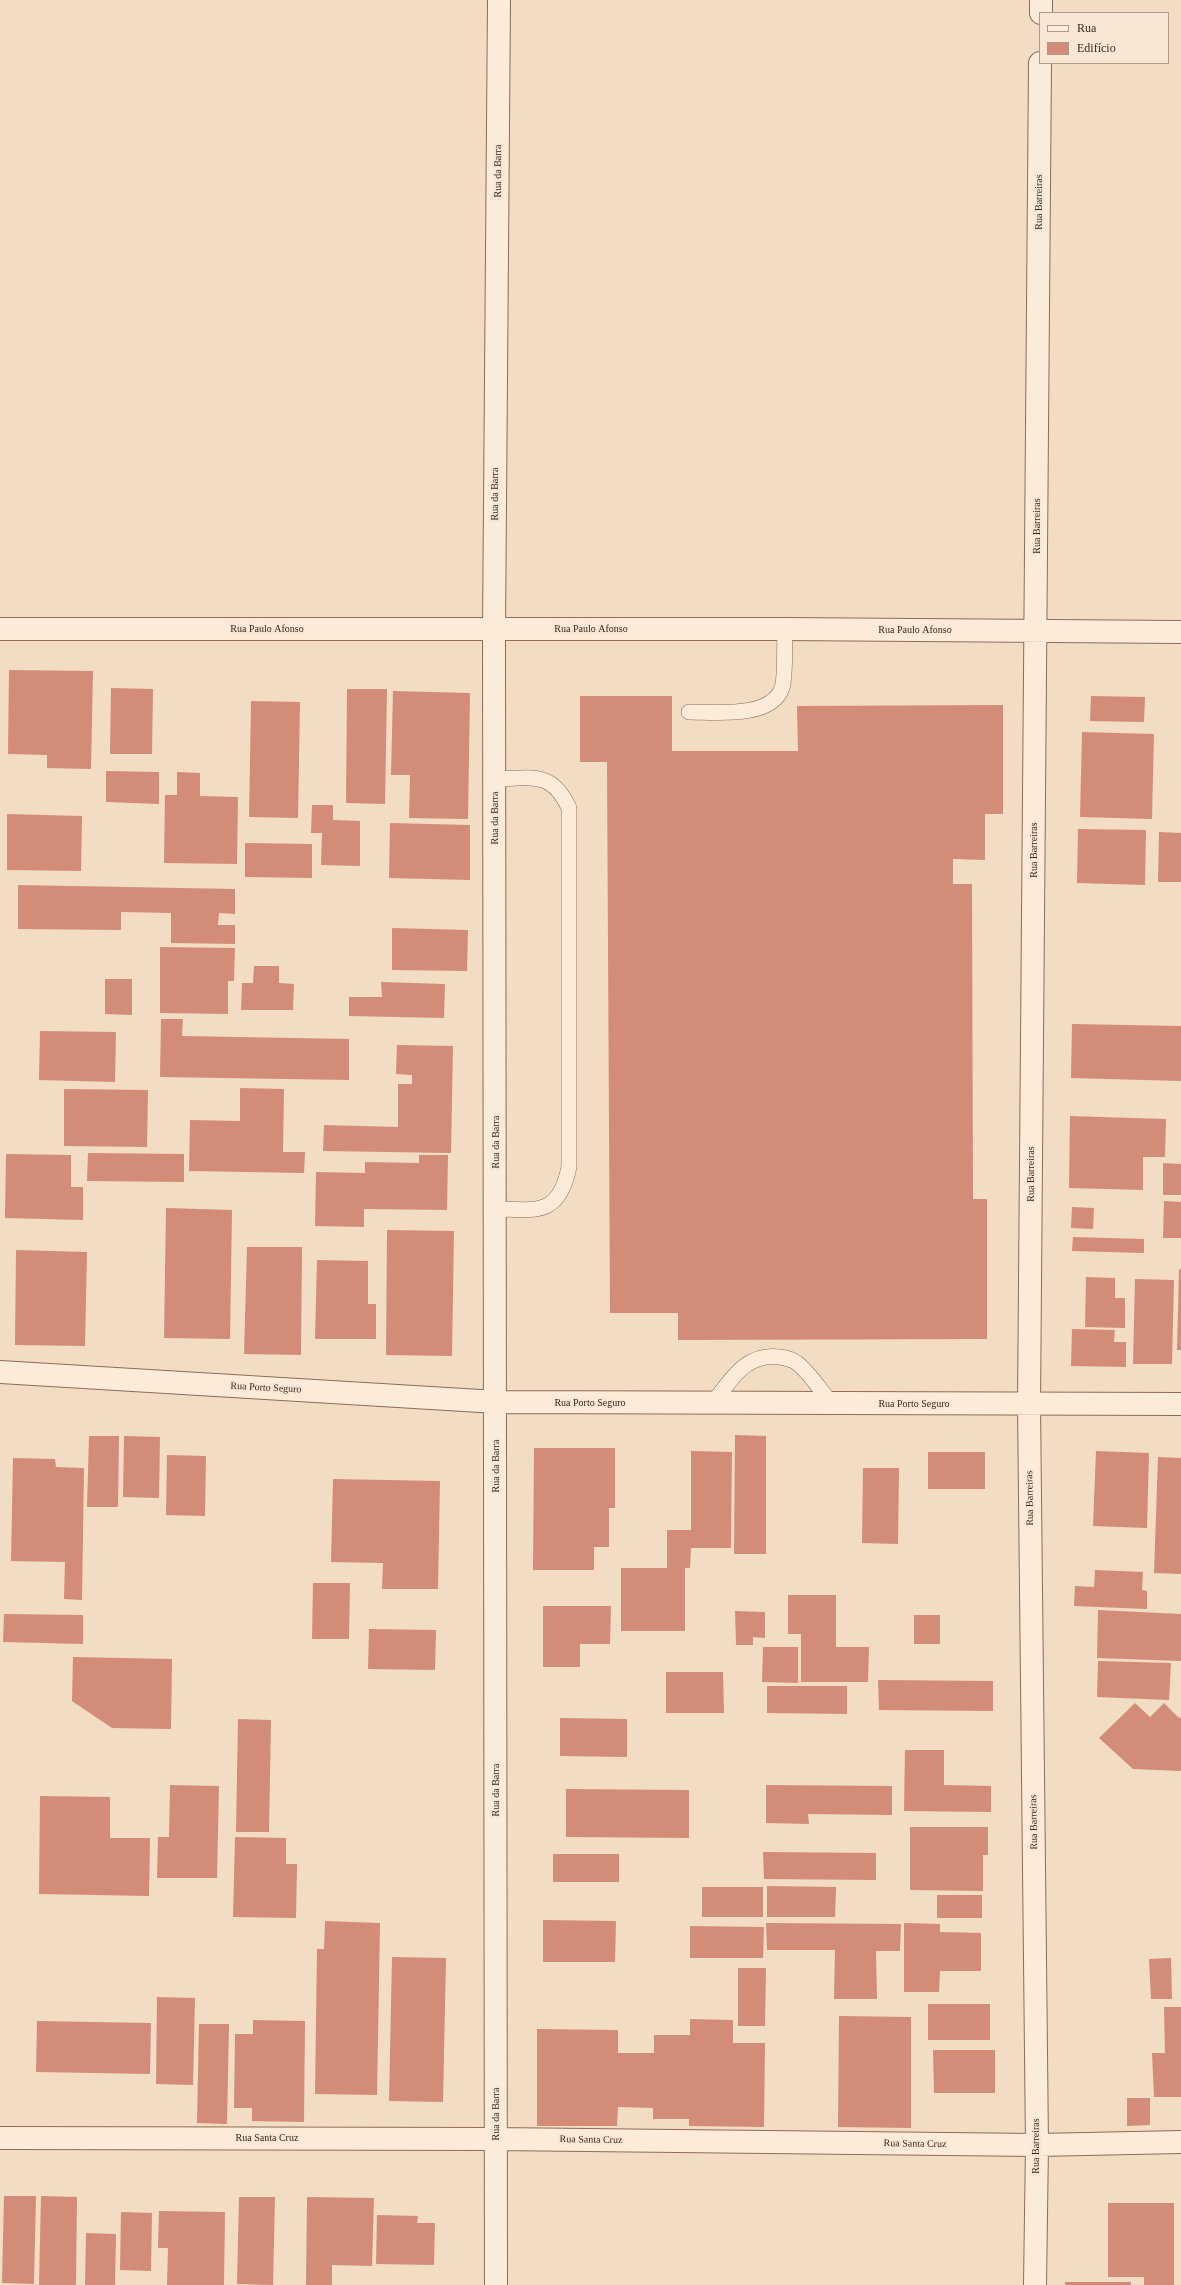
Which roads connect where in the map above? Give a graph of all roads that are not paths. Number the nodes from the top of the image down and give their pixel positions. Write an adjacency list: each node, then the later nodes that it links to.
1 (500, 0): 6 (street, Rua da Barra)
2 (1041, 0): 3 (street)
3 (1041, 12)
4 (1040, 64): 8 (street, Rua Barreiras)
5 (0, 629): 6 (street, Rua Paulo Afonso)
6 (494, 629): 7 (street, Rua Paulo Afonso); 11 (street, Rua da Barra)
7 (785, 629): 8 (street, Rua Paulo Afonso); 10 (lane)
8 (1036, 630): 9 (street, Rua Paulo Afonso); 17 (street, Rua Barreiras)
9 (1181, 632)
10 (689, 712)
11 (494, 779): 12 (street, Rua da Barra); 12 (lane)
12 (496, 1209): 14 (street, Rua da Barra)
13 (0, 1372): 14 (street, Rua Porto Seguro)
14 (496, 1402): 15 (street, Rua Porto Seguro); 20 (street, Rua da Barra)
15 (713, 1403): 16 (street, Rua Porto Seguro); 16 (lane)
16 (831, 1403): 17 (street, Rua Porto Seguro)
17 (1029, 1404): 18 (street, Rua Porto Seguro); 22 (street, Rua Barreiras)
18 (1181, 1404)
19 (0, 2138): 20 (street, Rua Santa Cruz)
20 (496, 2138): 22 (street, Rua Santa Cruz); 23 (street, Rua da Barra)
21 (1181, 2142): 22 (street, Rua Santa Cruz)
22 (1037, 2145): 24 (street, Rua Barreiras)
23 (496, 2285)
24 (1035, 2285)

